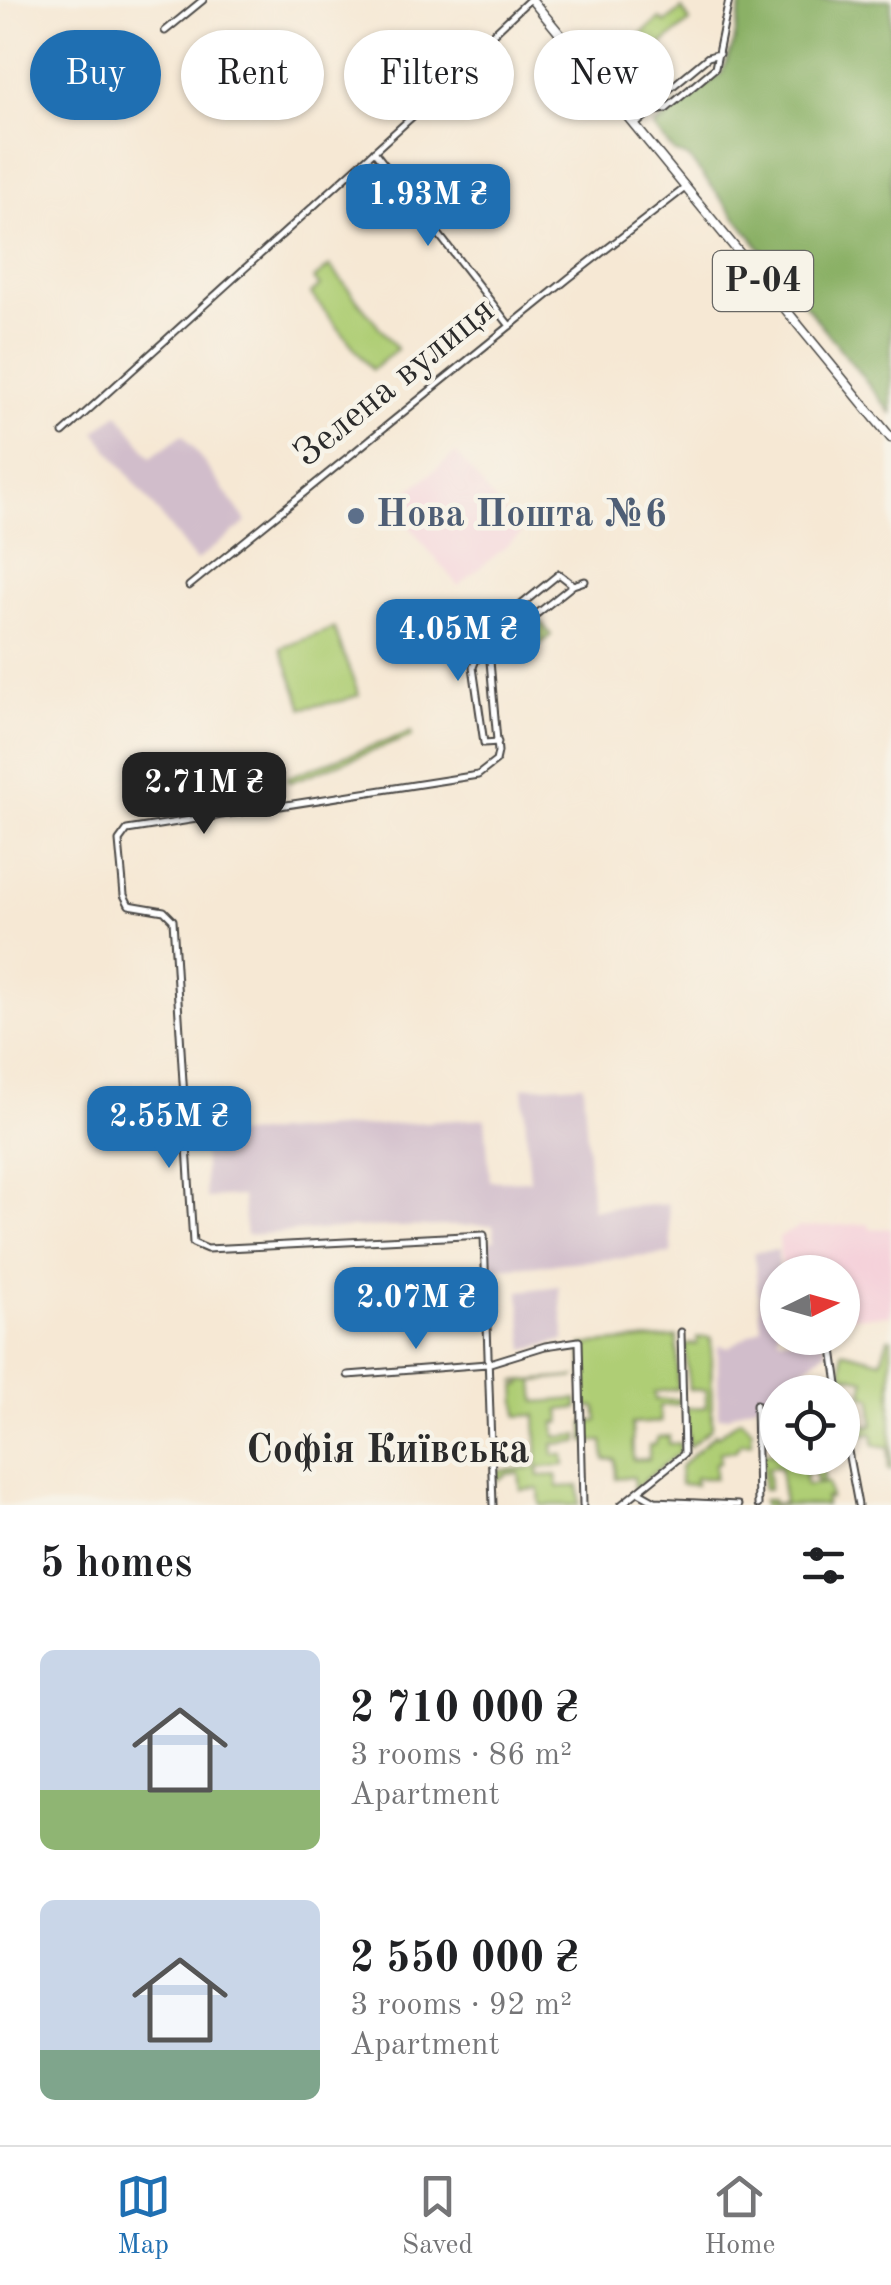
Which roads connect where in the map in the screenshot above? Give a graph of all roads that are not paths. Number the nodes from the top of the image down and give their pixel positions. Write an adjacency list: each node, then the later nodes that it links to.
1 (203, 0): 4 (street)
2 (530, 0): 9 (main road, Р-04); 10 (street)
3 (729, 0): 5 (street)
4 (166, 31)
5 (719, 54): 6 (street); 7 (street)
6 (674, 85)
7 (674, 102)
8 (640, 120): 9 (street)
9 (634, 125): 11 (main road, Р-04)
10 (374, 151): 12 (street); 13 (street)
11 (685, 188): 12 (street, Зелена вулиця); 14 (main road, Р-04)
12 (510, 326): 16 (street, Зелена вулиця)
13 (63, 433)
14 (891, 438)
15 (585, 581): 17 (street)
16 (190, 586)
17 (574, 586): 18 (street); 19 (street)
18 (490, 636): 19 (street); 20 (street)
19 (498, 646): 21 (street)
20 (480, 650): 21 (street); 22 (street)
21 (491, 655): 22 (street)
22 (498, 742): 24 (street)
23 (681, 1332): 28 (street)
24 (488, 1364): 25 (street); 29 (street); 30 (street)
25 (348, 1376)
26 (756, 1404): 33 (street)
27 (852, 1475): 34 (street)
28 (638, 1492): 31 (street); 32 (street)
29 (493, 1505)
30 (583, 1505)
31 (621, 1505)
32 (738, 1505)
33 (758, 1505)
34 (858, 1505)

